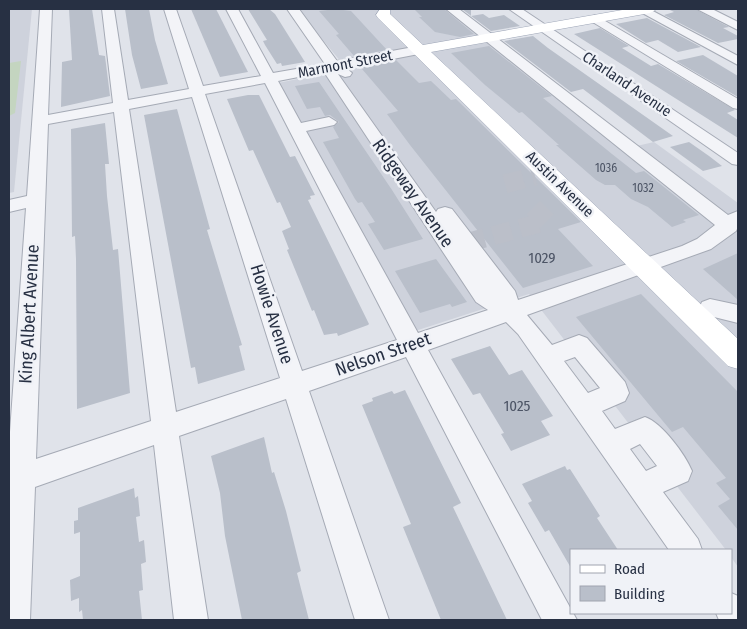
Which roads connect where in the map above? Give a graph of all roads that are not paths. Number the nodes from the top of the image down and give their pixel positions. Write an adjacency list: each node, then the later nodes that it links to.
1 (46, 9): 22 (street, King Albert Avenue)
2 (108, 9): 21 (street)
3 (170, 9): 19 (street, Howie Avenue)
4 (232, 9): 18 (street)
5 (452, 9): 14 (street)
6 (515, 9): 13 (street, Charland Avenue)
7 (645, 9): 10 (main road, Marmont Street); 16 (street)
8 (702, 9): 12 (street)
9 (384, 10): 15 (main road, Austin Avenue)
10 (595, 19): 13 (main road, Marmont Street); 20 (street)
11 (308, 21): 17 (street, Ridgeway Avenue)
12 (738, 26)
13 (544, 28): 14 (main road, Marmont Street); 25 (street, Charland Avenue)
14 (490, 37): 15 (main road, Marmont Street); 28 (street)
15 (424, 49): 17 (street, Marmont Street); 29 (main road, Austin Avenue); 29 (main road, Austin Avenue)
16 (738, 61)
17 (333, 66): 18 (street, Marmont Street); 31 (street, Ridgeway Avenue)
18 (271, 78): 19 (street, Marmont Street); 24 (street)
19 (198, 91): 21 (street, Marmont Street); 37 (street, Howie Avenue)
20 (738, 104)
21 (120, 106): 22 (street, Marmont Street); 39 (street)
22 (41, 120): 26 (street, King Albert Avenue)
23 (339, 120): 24 (street)
24 (298, 128): 34 (street)
25 (738, 160)
26 (36, 200): 27 (street); 41 (street, King Albert Avenue)
27 (9, 206)
28 (733, 221): 29 (street, Nelson Street)
29 (652, 263): 30 (main road, Austin Avenue); 31 (street, Nelson Street); 36 (main road, Austin Avenue)
30 (710, 308): 32 (street); 33 (main road, Austin Avenue)
31 (508, 311): 34 (street, Nelson Street); 35 (street, Ridgeway Avenue)
32 (738, 314)
33 (738, 334)
34 (412, 344): 37 (street, Nelson Street); 47 (street)
35 (547, 357): 38 (street, Ridgeway Avenue); 38 (street)
36 (738, 357)
37 (295, 384): 39 (street, Nelson Street); 46 (street, Howie Avenue)
38 (584, 408): 40 (street, Ridgeway Avenue)
39 (164, 428): 41 (street, Nelson Street); 45 (street)
40 (610, 444): 42 (street, Ridgeway Avenue); 42 (street)
41 (19, 478): 44 (street, King Albert Avenue)
42 (642, 488): 43 (street, Ridgeway Avenue)
43 (686, 549)
44 (12, 620)
45 (191, 620)
46 (372, 620)
47 (560, 620)

